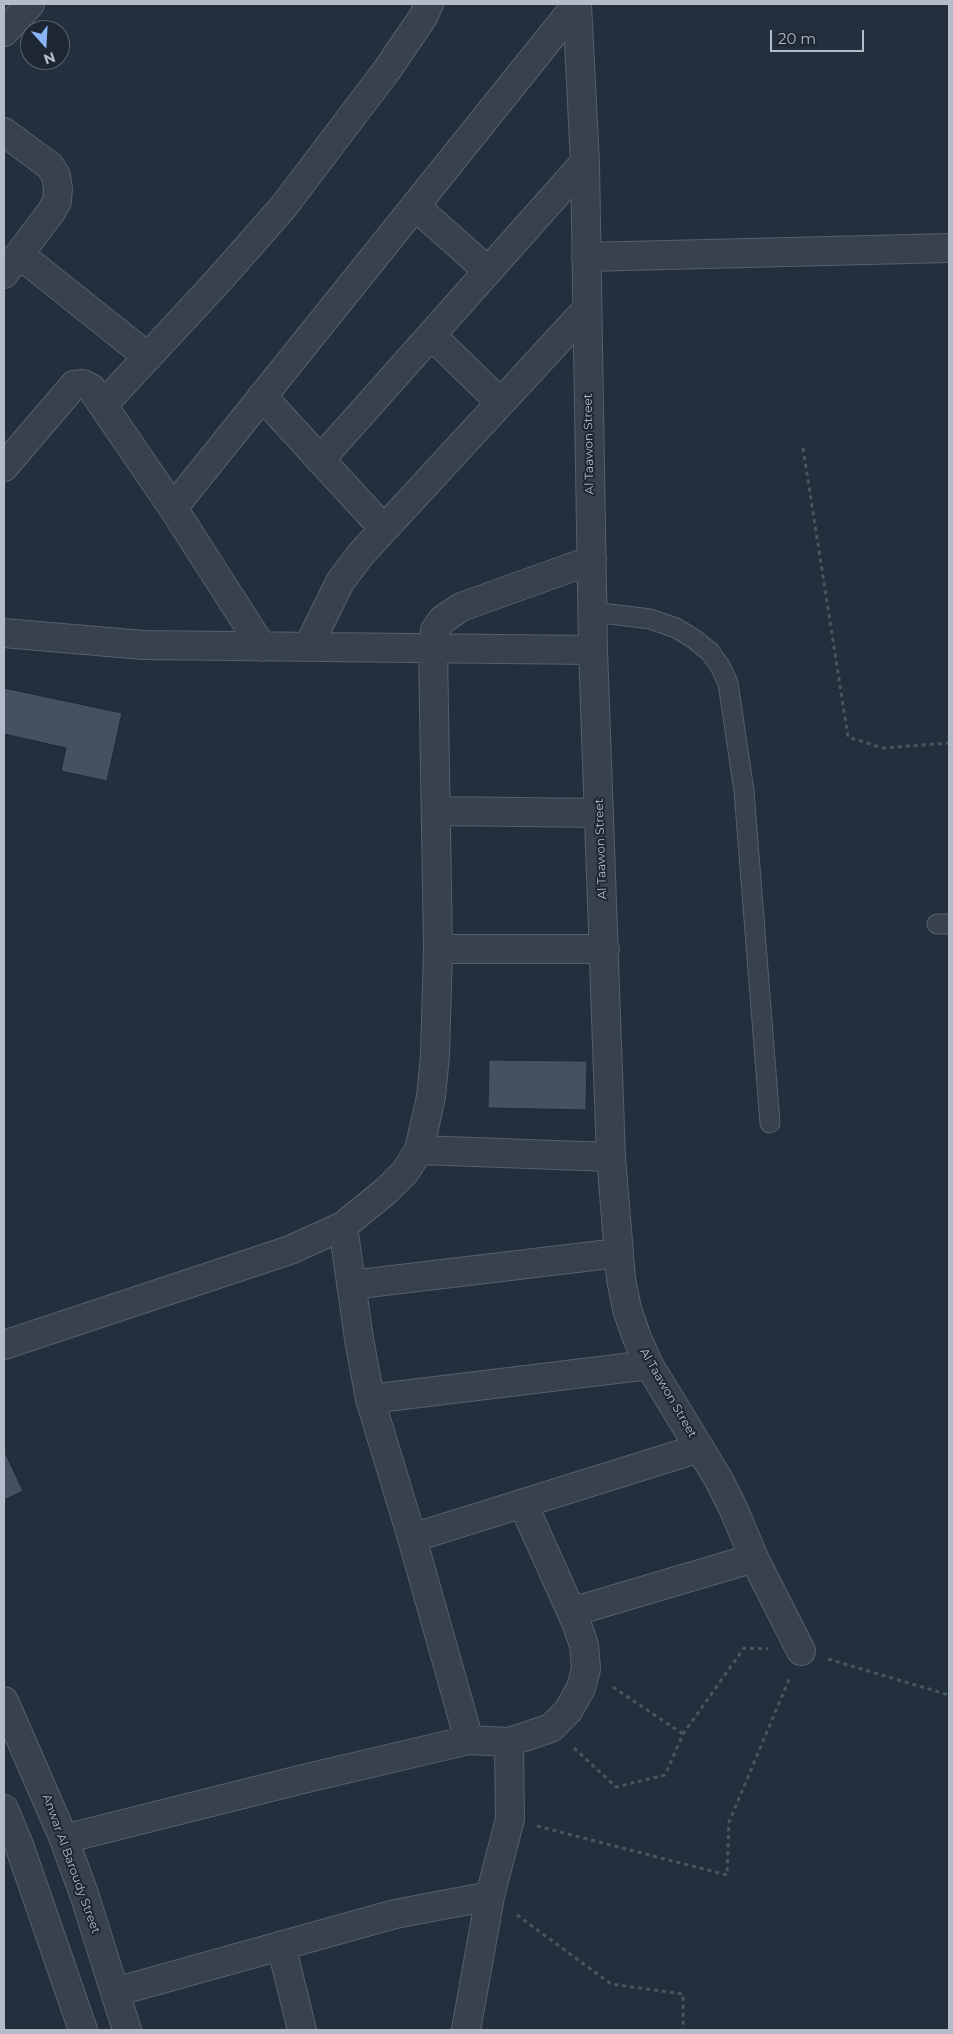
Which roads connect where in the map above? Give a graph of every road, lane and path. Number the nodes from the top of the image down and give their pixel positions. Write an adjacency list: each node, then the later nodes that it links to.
1 (30, 4): 4 (street)
2 (429, 4): 14 (street)
3 (577, 4): 6 (street, Al Taawon Street); 7 (street)
4 (4, 32)
5 (4, 132): 10 (street)
6 (585, 162): 9 (street, Al Taawon Street); 11 (street)
7 (414, 206): 11 (street); 15 (street)
8 (949, 248): 9 (street)
9 (586, 257): 12 (street, Al Taawon Street)
10 (12, 264): 14 (street)
11 (488, 271): 13 (street)
12 (587, 309): 16 (street); 23 (street, Al Taawon Street)
13 (431, 335): 16 (street); 20 (street)
14 (148, 357): 17 (street)
15 (262, 396): 20 (street); 21 (street)
16 (500, 402): 22 (street)
17 (102, 405): 19 (street); 21 (street)
18 (803, 448): 30 (path)
19 (8, 454)
20 (320, 460): 22 (street)
21 (172, 508): 26 (street)
22 (384, 529): 27 (street)
23 (592, 560): 24 (street, Al Taawon Street); 28 (street)
24 (593, 612): 29 (street, Al Taawon Street); 35 (lane)
25 (4, 633): 26 (street)
26 (262, 646): 27 (street)
27 (308, 647): 28 (street)
28 (433, 650): 29 (street); 31 (street)
29 (593, 650): 32 (street, Al Taawon Street)
30 (949, 743)
31 (436, 811): 32 (street); 33 (street)
32 (599, 812): 34 (street, Al Taawon Street)
33 (438, 949): 34 (street); 36 (street)
34 (604, 949): 37 (street, Al Taawon Street)
35 (770, 1123)
36 (419, 1150): 37 (street); 38 (street)
37 (611, 1157): 39 (street, Al Taawon Street)
38 (343, 1226): 40 (street); 41 (street)
39 (618, 1253): 40 (street); 42 (street, Al Taawon Street)
40 (351, 1285): 43 (street)
41 (4, 1345)
42 (649, 1365): 43 (street); 44 (street, Al Taawon Street)
43 (370, 1399): 46 (street)
44 (700, 1448): 45 (street); 47 (street, Al Taawon Street)
45 (523, 1504): 46 (street); 48 (street)
46 (412, 1538): 55 (street)
47 (754, 1558): 48 (street); 49 (street, Al Taawon Street)
48 (572, 1612): 50 (street)
49 (801, 1651): 51 (path); 54 (path); 58 (path)
50 (586, 1669): 53 (street); 54 (path)
51 (949, 1695)
52 (4, 1701): 59 (street, Anwar Al Baroudy Street)
53 (551, 1728): 54 (path); 56 (street)
54 (683, 1734)
55 (469, 1740): 56 (street); 59 (street)
56 (510, 1742): 58 (street)
57 (4, 1809): 63 (street)
58 (510, 1818): 60 (street)
59 (64, 1839): 62 (street, Anwar Al Baroudy Street)
60 (490, 1896): 61 (street); 66 (street); 67 (path)
61 (281, 1946): 62 (street); 65 (street)
62 (115, 1992): 64 (street, Anwar Al Baroudy Street)
63 (83, 2030)
64 (127, 2030)
65 (302, 2030)
66 (466, 2030)
67 (684, 2030)

